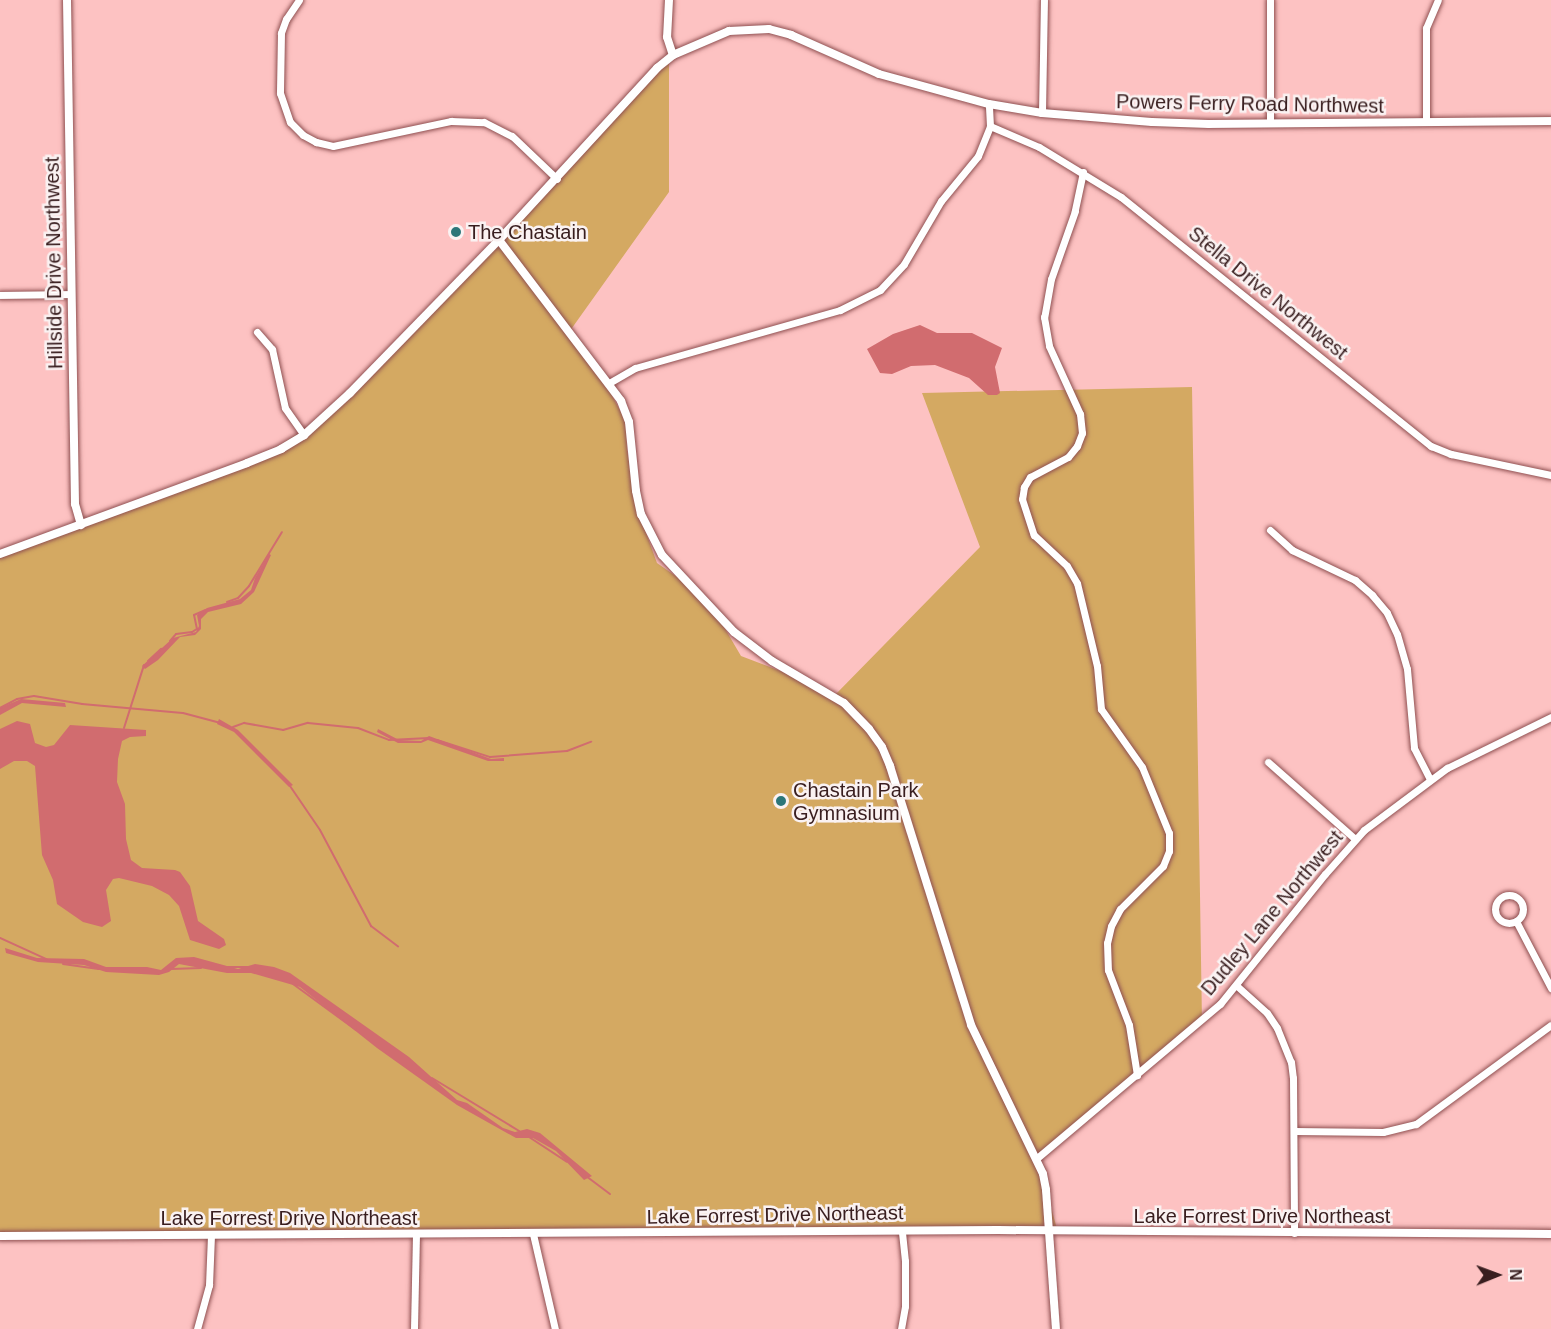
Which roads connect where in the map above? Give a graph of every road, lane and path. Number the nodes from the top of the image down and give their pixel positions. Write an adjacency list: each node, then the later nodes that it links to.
1 (67, 0): 17 (street, Hillside Drive Northwest)
2 (299, 0): 15 (street)
3 (669, 0): 7 (street)
4 (1044, 0): 9 (street)
5 (1270, 0): 12 (street)
6 (1438, 0): 11 (street)
7 (673, 55): 8 (street, Powers Ferry Road Northwest); 15 (street, Powers Ferry Road Northwest)
8 (989, 104): 9 (street, Powers Ferry Road Northwest); 13 (street)
9 (1042, 113): 12 (street, Powers Ferry Road Northwest)
10 (1551, 121): 11 (street, Powers Ferry Road Northwest)
11 (1426, 122): 12 (street, Powers Ferry Road Northwest)
12 (1270, 123)
13 (990, 126): 14 (street, Stella Drive Northwest); 20 (street)
14 (1083, 172): 22 (street, Stella Drive Northwest); 34 (street)
15 (556, 179): 16 (street, Powers Ferry Road Northwest)
16 (499, 240): 20 (street); 21 (street, Powers Ferry Road Northwest)
17 (71, 294): 18 (street); 23 (street, Hillside Drive Northwest)
18 (0, 295)
19 (257, 332): 21 (street)
20 (609, 383): 36 (street)
21 (304, 435): 23 (street, Powers Ferry Road Northwest)
22 (1551, 475)
23 (81, 525): 25 (street, Powers Ferry Road Northwest)
24 (1270, 530): 28 (street)
25 (0, 554)
26 (1551, 717): 28 (street, Dudley Lane Northwest)
27 (1268, 762): 29 (street)
28 (1430, 779): 29 (street, Dudley Lane Northwest)
29 (1355, 839): 31 (street, Dudley Lane Northwest)
30 (1516, 921): 30 (street); 32 (street)
31 (1237, 986): 34 (street, Dudley Lane Northwest); 35 (street)
32 (1551, 988)
33 (1551, 1025): 35 (street)
34 (1137, 1075): 36 (street, Dudley Lane Northwest)
35 (1294, 1131): 39 (street)
36 (1037, 1158): 38 (street)
37 (902, 1230): 38 (street, Lake Forrest Drive Northeast); 41 (street, Lake Forrest Drive Northeast); 48 (street)
38 (1050, 1231): 39 (street, Lake Forrest Drive Northeast); 49 (street)
39 (1294, 1233): 42 (street, Lake Forrest Drive Northeast)
40 (416, 1234): 41 (street, Lake Forrest Drive Northeast); 43 (street, Lake Forrest Drive Northeast); 46 (street)
41 (532, 1234): 47 (street)
42 (1551, 1234)
43 (211, 1235): 44 (street, Lake Forrest Drive Northeast); 45 (street)
44 (0, 1236)
45 (197, 1329)
46 (414, 1329)
47 (555, 1329)
48 (901, 1329)
49 (1056, 1329)

